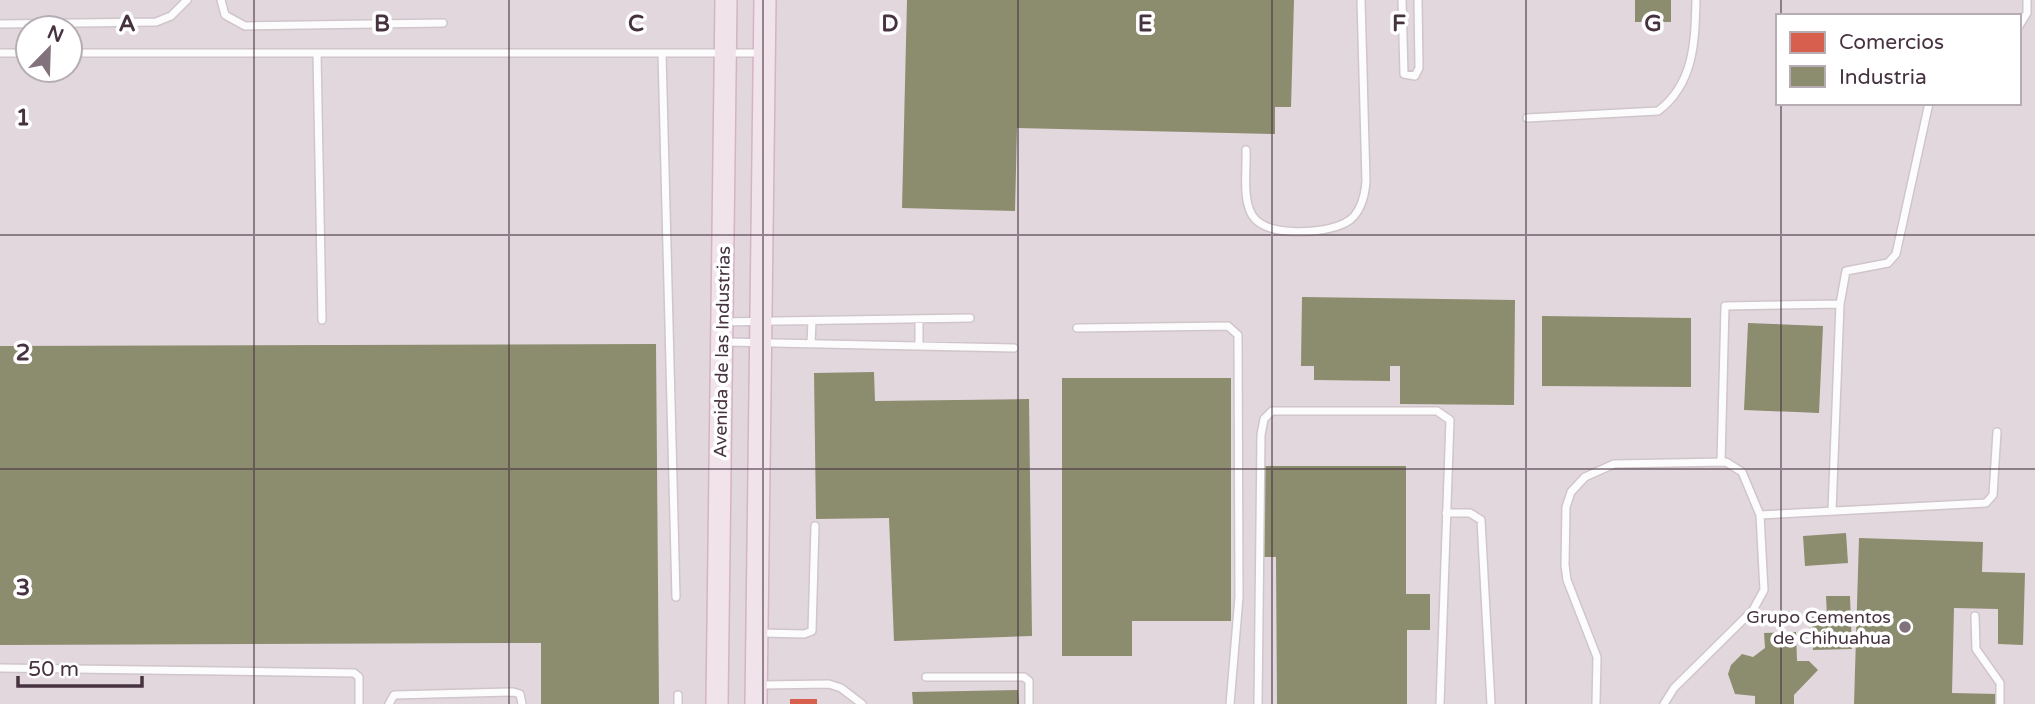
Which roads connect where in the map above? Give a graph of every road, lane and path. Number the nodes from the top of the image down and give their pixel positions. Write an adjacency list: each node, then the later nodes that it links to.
1 (187, 0): 12 (lane)
2 (221, 0): 10 (lane)
3 (726, 0): 16 (main road, Avenida de las Industrias)
4 (765, 0): 17 (main road)
5 (1361, 0): 20 (lane)
6 (1402, 0): 7 (lane)
7 (1418, 0)
8 (1696, 0): 19 (lane)
9 (2027, 0): 11 (lane)
10 (443, 23)
11 (2021, 23)
12 (0, 24)
13 (84, 53): 14 (lane)
14 (317, 53): 15 (lane); 24 (lane)
15 (662, 53): 16 (lane); 38 (lane)
16 (726, 53): 17 (lane); 27 (main road, Avenida de las Industrias)
17 (765, 53): 28 (main road)
18 (1929, 105): 21 (lane)
19 (1527, 118)
20 (1246, 149)
21 (1839, 304): 33 (lane); 34 (lane)
22 (970, 318): 23 (lane)
23 (919, 319): 25 (lane); 30 (lane)
24 (322, 320)
25 (812, 321): 28 (lane); 29 (lane)
26 (1077, 328): 52 (lane)
27 (722, 332): 28 (lane); 28 (lane); 49 (main road, Avenida de las Industrias)
28 (761, 332): 29 (lane); 40 (main road)
29 (811, 343): 30 (lane)
30 (919, 346): 31 (lane)
31 (1014, 348)
32 (1997, 432): 34 (lane)
33 (1721, 462): 36 (lane); 56 (lane)
34 (1832, 511): 36 (lane)
35 (1446, 513): 53 (lane); 54 (lane); 55 (lane)
36 (1760, 515): 57 (lane)
37 (815, 526): 40 (lane)
38 (676, 597)
39 (1975, 616): 58 (lane)
40 (757, 633): 43 (main road)
41 (0, 668): 45 (lane)
42 (926, 677): 51 (lane)
43 (756, 694): 50 (lane)
44 (678, 695): 48 (lane)
45 (359, 704)
46 (389, 704): 47 (lane)
47 (522, 704)
48 (678, 704)
49 (717, 704)
50 (862, 704)
51 (1029, 704)
52 (1230, 704)
53 (1258, 704)
54 (1440, 704)
55 (1491, 704)
56 (1596, 704)
57 (1664, 704)
58 (2000, 704)

